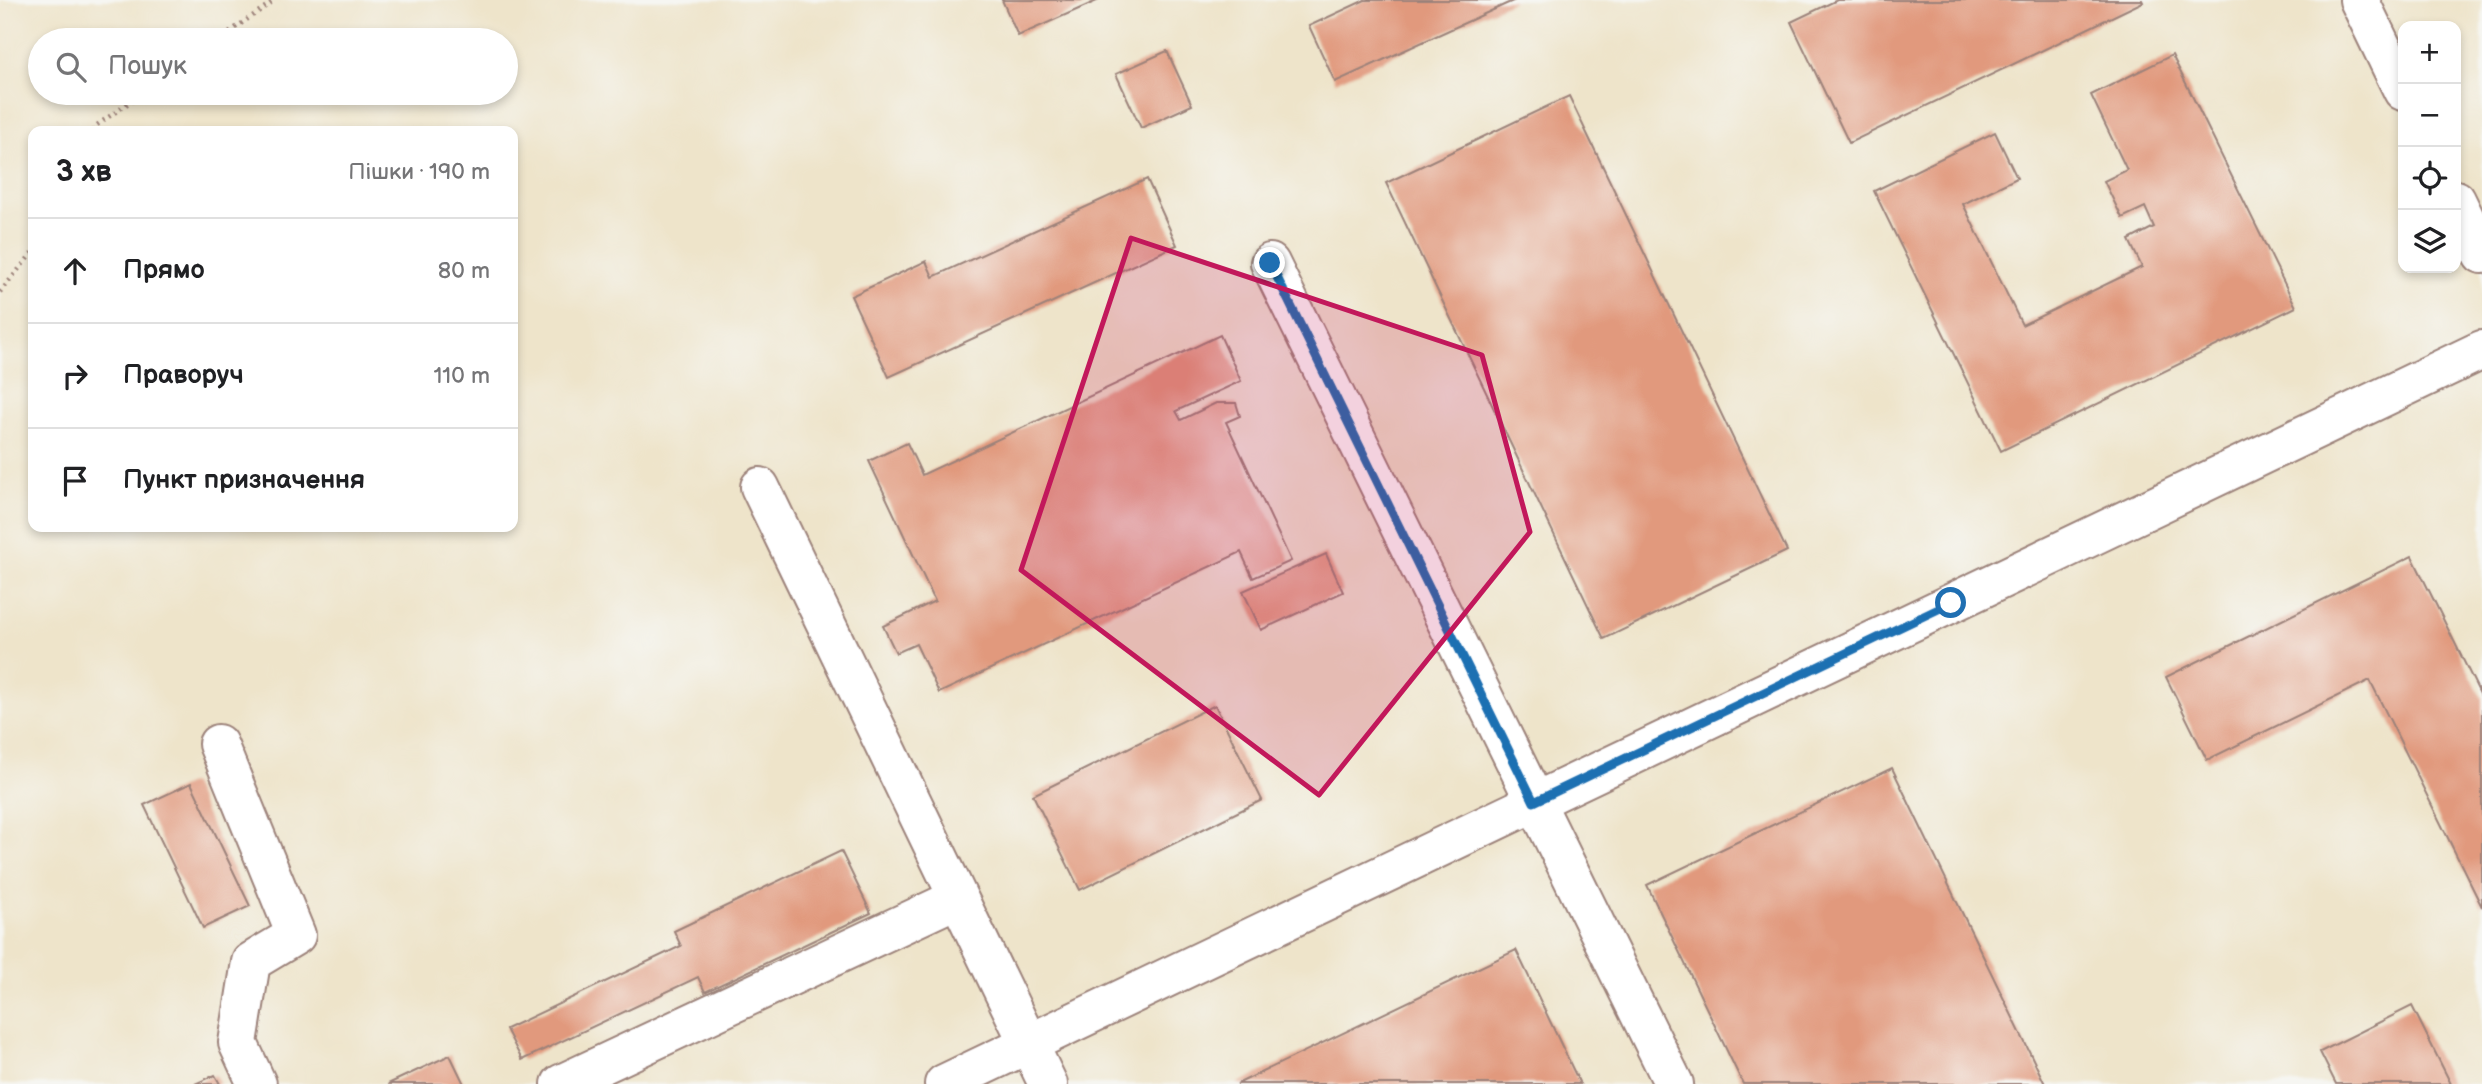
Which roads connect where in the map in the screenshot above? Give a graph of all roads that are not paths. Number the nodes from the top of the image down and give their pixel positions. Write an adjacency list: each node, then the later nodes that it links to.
1 (2359, 0): 2 (lane)
2 (2399, 84)
3 (2461, 210): 4 (lane)
4 (2482, 254)
5 (1270, 263): 9 (lane)
6 (2482, 350): 9 (lane)
7 (760, 487): 10 (lane)
8 (218, 744): 12 (lane)
9 (1534, 802): 11 (lane); 16 (lane)
10 (958, 898): 11 (lane); 13 (lane)
11 (1028, 1044): 14 (lane); 15 (lane)
12 (257, 1084)
13 (561, 1084)
14 (944, 1084)
15 (1048, 1084)
16 (1674, 1084)

